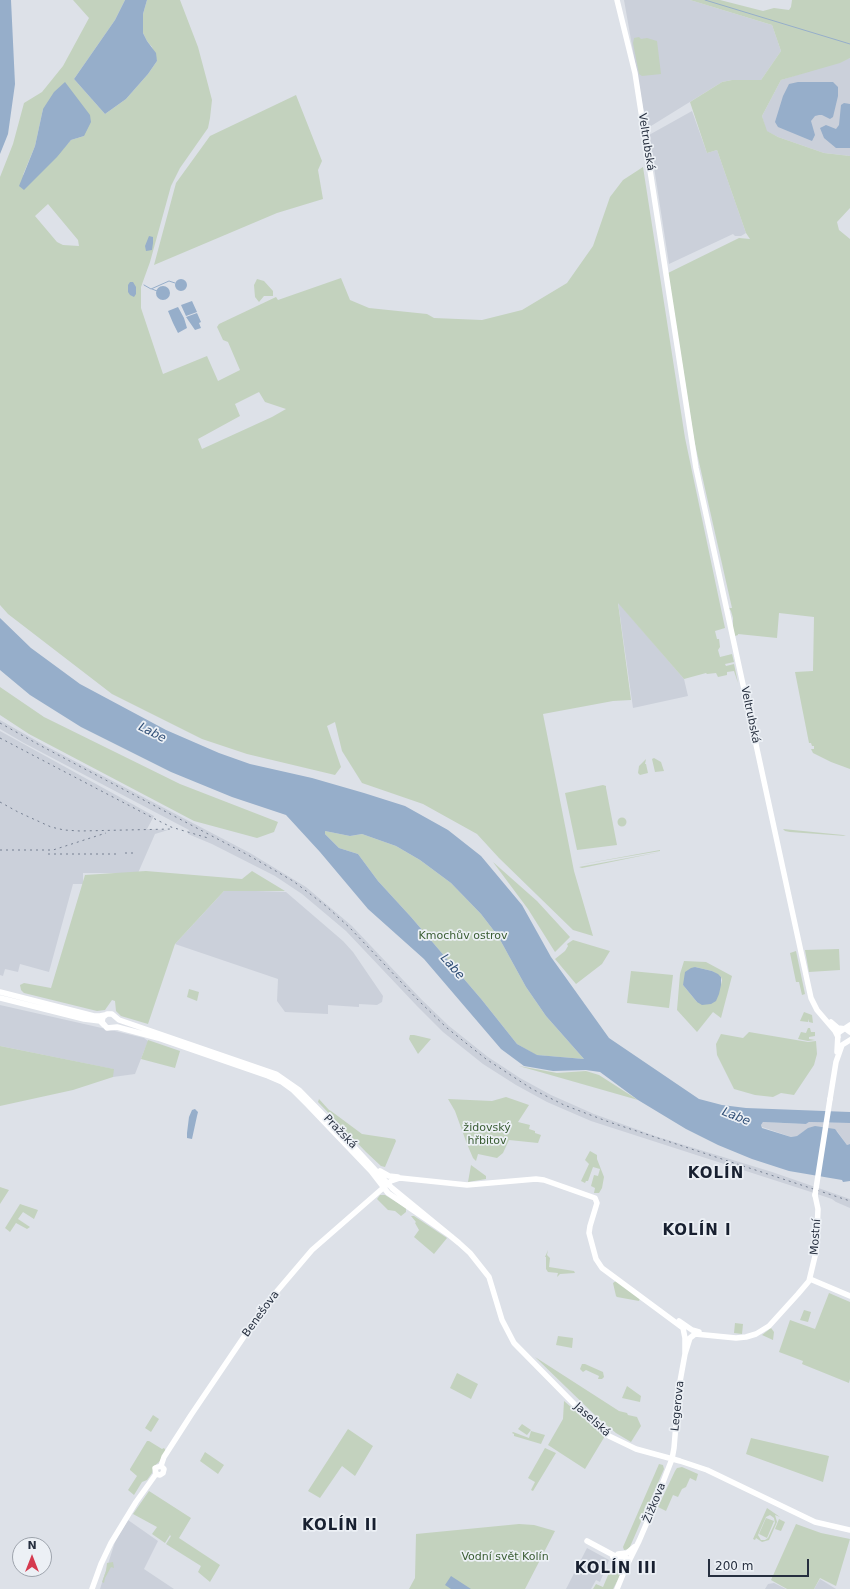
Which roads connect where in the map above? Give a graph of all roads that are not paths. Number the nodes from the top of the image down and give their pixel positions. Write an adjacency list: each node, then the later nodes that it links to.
1 (617, 0): 4 (street, Veltrubská)
2 (0, 992): 5 (street)
3 (0, 998): 8 (street)
4 (817, 1010): 10 (street); 12 (street)
5 (106, 1015): 6 (street); 8 (street)
6 (116, 1017): 9 (street); 15 (street, Pražská)
7 (850, 1025): 10 (street)
8 (104, 1026): 9 (street)
9 (112, 1028): 17 (street, Pražská)
10 (844, 1029): 11 (street); 12 (street)
11 (850, 1032)
12 (838, 1037): 13 (street); 14 (street)
13 (848, 1042): 14 (street)
14 (836, 1062): 18 (street, Mostní, bridge)
15 (375, 1168): 16 (street); 17 (street, Pražská)
16 (400, 1178): 17 (street); 20 (street)
17 (386, 1186): 26 (street, Jaselská); 35 (street, Benešova)
18 (810, 1279): 19 (street); 24 (street)
19 (850, 1296)
20 (660, 1310): 21 (street); 22 (street)
21 (690, 1329): 22 (street); 23 (street); 24 (street)
22 (684, 1334): 23 (street); 25 (street, Legerova)
23 (691, 1336): 24 (street); 25 (street, Legerova)
24 (714, 1336)
25 (685, 1354): 26 (street, Legerova)
26 (672, 1459): 27 (street, Jaselská); 29 (street, Žižkova)
27 (850, 1530)
28 (587, 1540): 30 (street)
29 (637, 1545): 30 (street); 31 (street, Žižkova); 33 (street, Žižkova)
30 (602, 1549): 31 (street); 32 (street)
31 (624, 1558): 32 (street, Žižkova); 33 (street)
32 (621, 1564): 33 (street); 34 (street)
33 (628, 1564): 34 (street, Žižkova)
34 (623, 1577): 36 (street, Žižkova)
35 (92, 1589)
36 (618, 1589)

